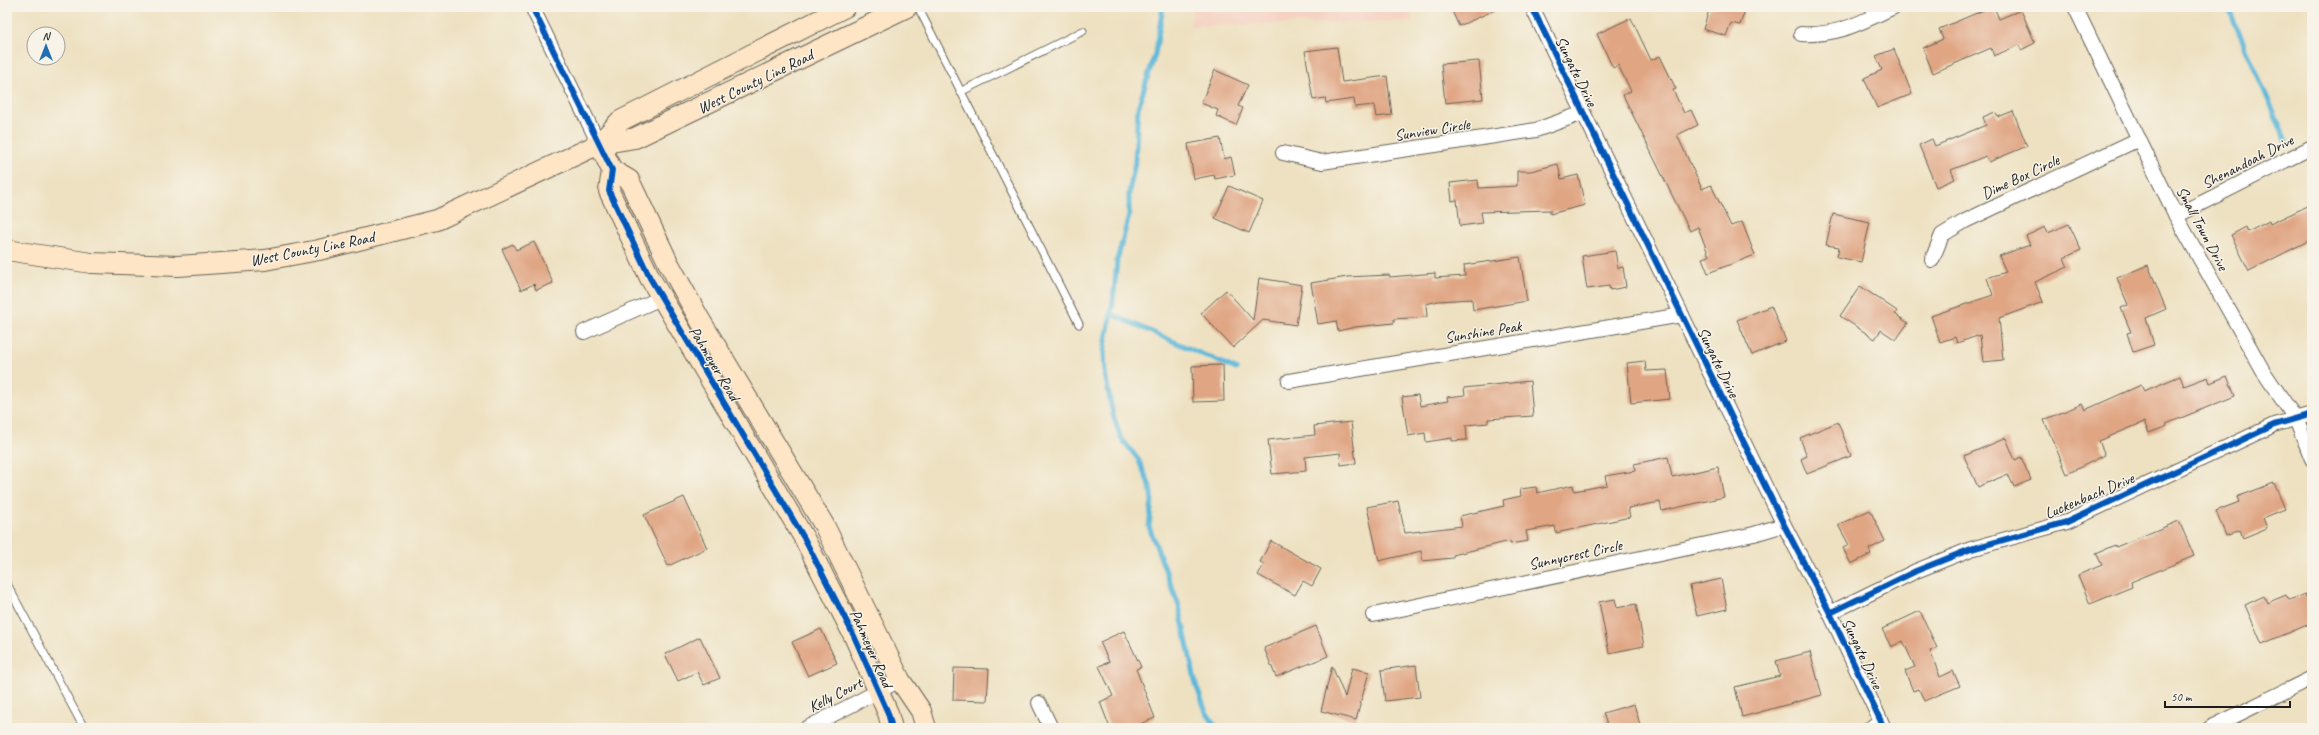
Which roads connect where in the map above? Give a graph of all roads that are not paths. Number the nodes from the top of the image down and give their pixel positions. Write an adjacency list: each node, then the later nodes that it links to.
1 (532, 7): 13 (street, Pahmeyer Road)
2 (845, 7): 13 (street, West County Line Road)
3 (906, 7): 13 (street, West County Line Road)
4 (918, 7): 10 (lane)
5 (1532, 7): 11 (street, Sungate Drive)
6 (1894, 7): 9 (street)
7 (2075, 7): 12 (street, Small Town Drive)
8 (1083, 31): 10 (lane)
9 (1801, 34)
10 (960, 92): 22 (lane)
11 (1583, 113): 15 (street, Sunview Circle); 21 (street, Sungate Drive)
12 (2139, 139): 17 (street, Small Town Drive); 19 (street, Dime Box Circle)
13 (599, 144): 16 (street, Pahmeyer Road); 18 (street, West County Line Road)
14 (2312, 147): 17 (street, Shenandoah Drive)
15 (1283, 153)
16 (612, 170): 20 (street, Pahmeyer Road); 33 (street, Pahmeyer Road)
17 (2176, 216): 26 (street, Small Town Drive)
18 (7, 250)
19 (1932, 260)
20 (661, 298): 23 (street); 34 (street, Pahmeyer Road)
21 (1682, 315): 24 (street, Sunshine Peak); 28 (street, Sungate Drive)
22 (1079, 324)
23 (584, 332)
24 (1289, 381)
25 (2312, 414): 26 (street, Luckenbach Drive)
26 (2295, 419): 27 (street, Small Town Drive); 30 (street, Luckenbach Drive)
27 (2312, 459)
28 (1784, 525): 30 (street, Sungate Drive); 31 (street, Sunnycrest Circle)
29 (7, 584): 37 (lane)
30 (1830, 613): 36 (street, Sungate Drive)
31 (1373, 615)
32 (2312, 678): 42 (street)
33 (900, 680): 34 (street, Kelly Court); 40 (street, Pahmeyer Road)
34 (878, 692): 38 (street, Kelly Court); 39 (street, Pahmeyer Road)
35 (1039, 703): 41 (street)
36 (1879, 727)
37 (84, 728)
38 (807, 728)
39 (892, 728)
40 (926, 728)
41 (1051, 728)
42 (2210, 728)

